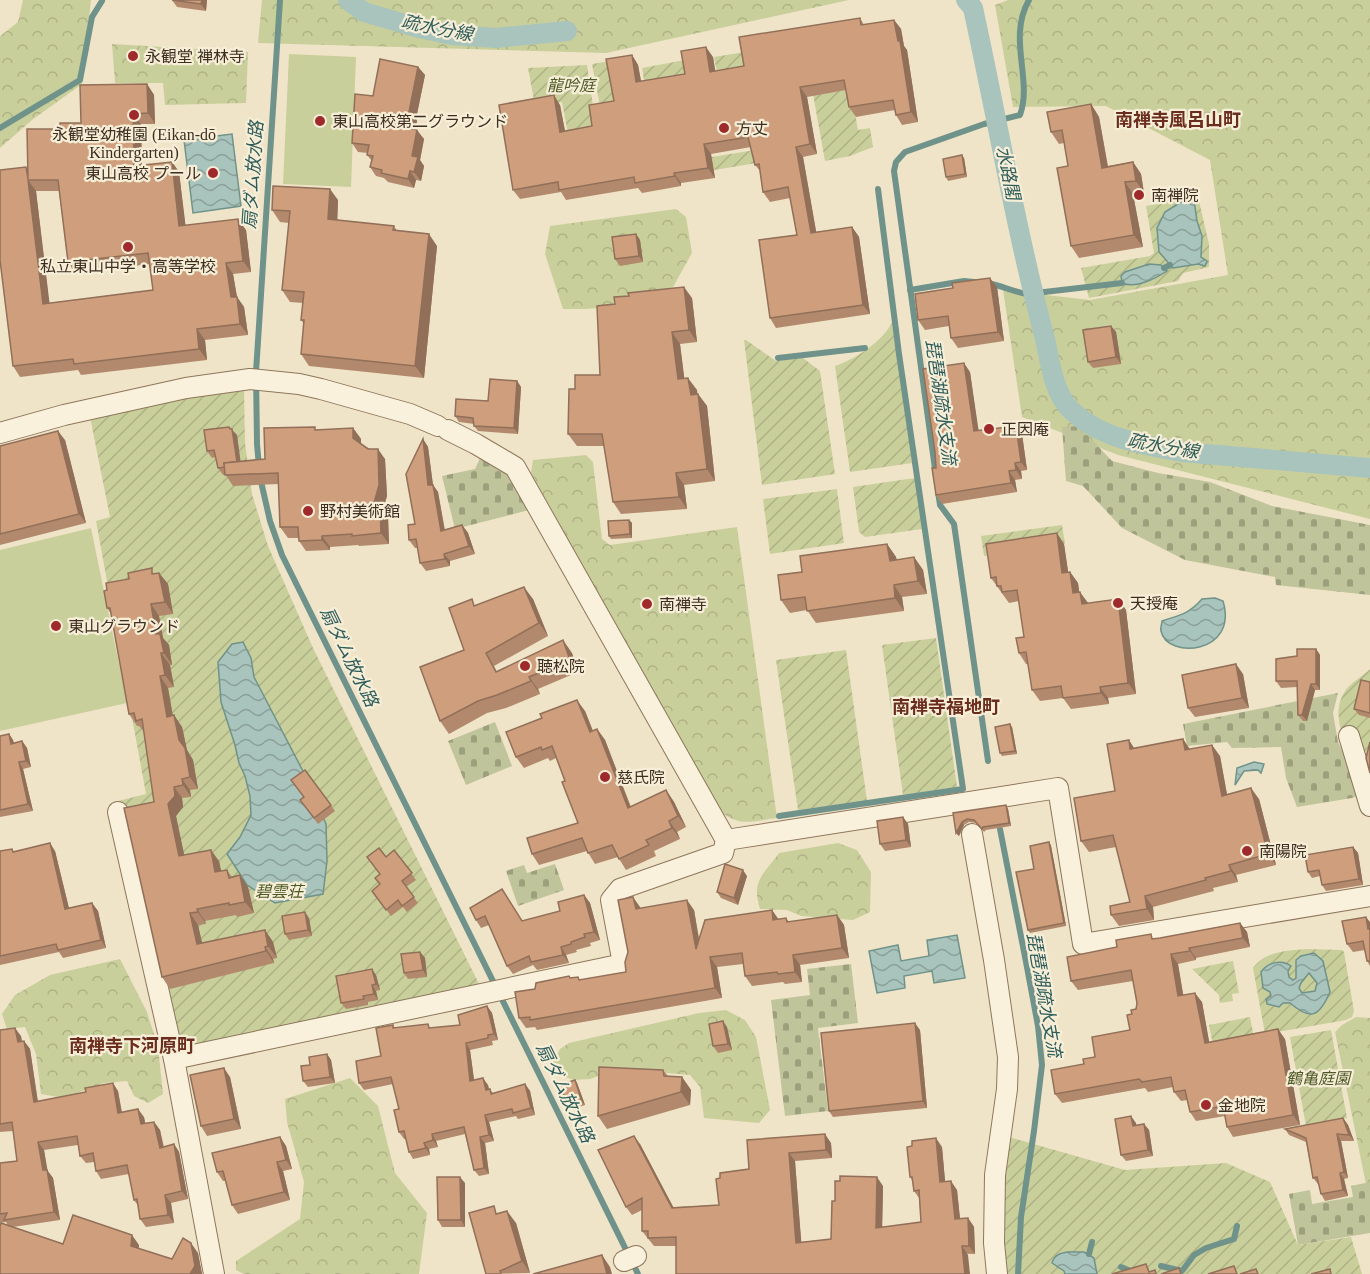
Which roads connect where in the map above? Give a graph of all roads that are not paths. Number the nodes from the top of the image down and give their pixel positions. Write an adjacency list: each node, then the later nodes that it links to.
1 (0, 433): 6 (street)
2 (1349, 736): 3 (street)
3 (1370, 806)
4 (118, 812): 8 (street)
5 (972, 834): 10 (street)
6 (726, 840): 7 (street); 8 (street)
7 (1370, 896)
8 (174, 1059): 9 (street)
9 (214, 1274)
10 (997, 1274)

